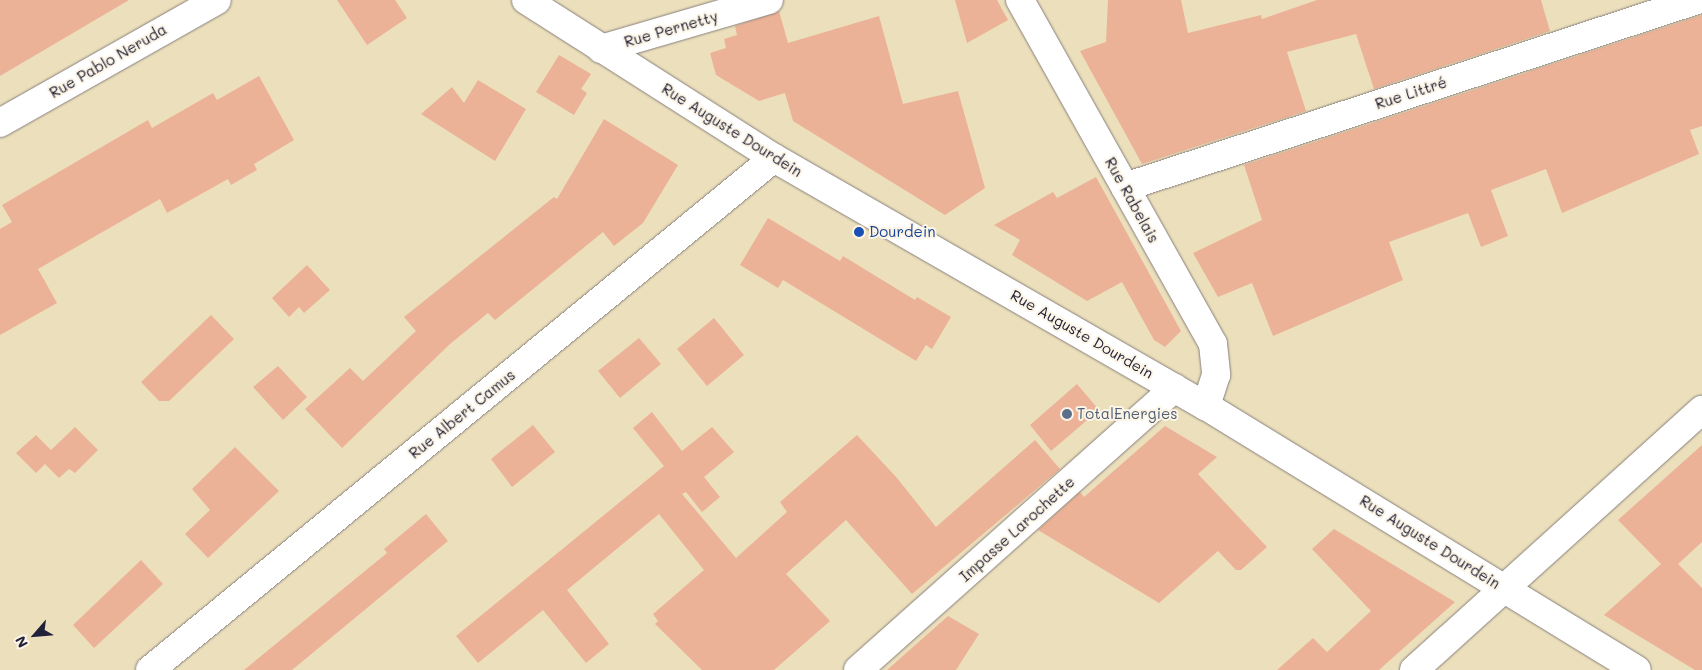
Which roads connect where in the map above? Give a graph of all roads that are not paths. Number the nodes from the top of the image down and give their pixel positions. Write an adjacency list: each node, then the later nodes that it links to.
1 (217, 0): 7 (street, Rue Pablo Neruda)
2 (526, 0): 6 (street, Rue Auguste Dourdein)
3 (769, 0): 6 (street, Rue Pernetty)
4 (1020, 0): 9 (street, Rue Rabelais)
5 (1697, 0): 9 (street, Rue Littré)
6 (601, 49): 8 (street, Rue Auguste Dourdein)
7 (0, 123)
8 (774, 158): 10 (street, Rue Auguste Dourdein); 14 (street, Rue Albert Camus)
9 (1125, 187): 11 (street, Rue Rabelais)
10 (1174, 388): 11 (street, Rue Auguste Dourdein); 15 (street, Impasse Larochette)
11 (1206, 406): 13 (street, Rue Auguste Dourdein)
12 (1702, 410): 13 (street)
13 (1504, 588): 16 (street); 17 (street, Rue Auguste Dourdein)
14 (150, 670)
15 (858, 670)
16 (1414, 670)
17 (1638, 670)

